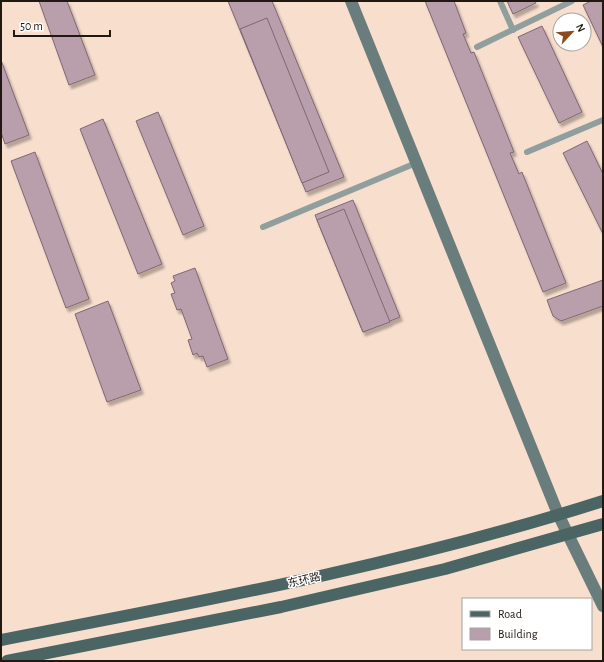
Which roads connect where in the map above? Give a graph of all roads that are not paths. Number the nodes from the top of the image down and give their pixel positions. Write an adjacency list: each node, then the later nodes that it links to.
1 (351, 1): 8 (street)
2 (500, 1): 4 (lane)
3 (572, 1): 4 (lane)
4 (513, 30): 5 (lane)
5 (477, 47)
6 (603, 120): 7 (lane)
7 (527, 152)
8 (416, 163): 9 (lane); 11 (street)
9 (263, 227)
10 (603, 501): 11 (main road, 东环路)
11 (558, 514): 13 (street); 15 (main road, 东环路)
12 (603, 524): 13 (main road, 东环路)
13 (568, 534): 14 (street); 16 (main road, 东环路)
14 (603, 606)
15 (1, 640)
16 (7, 661)

